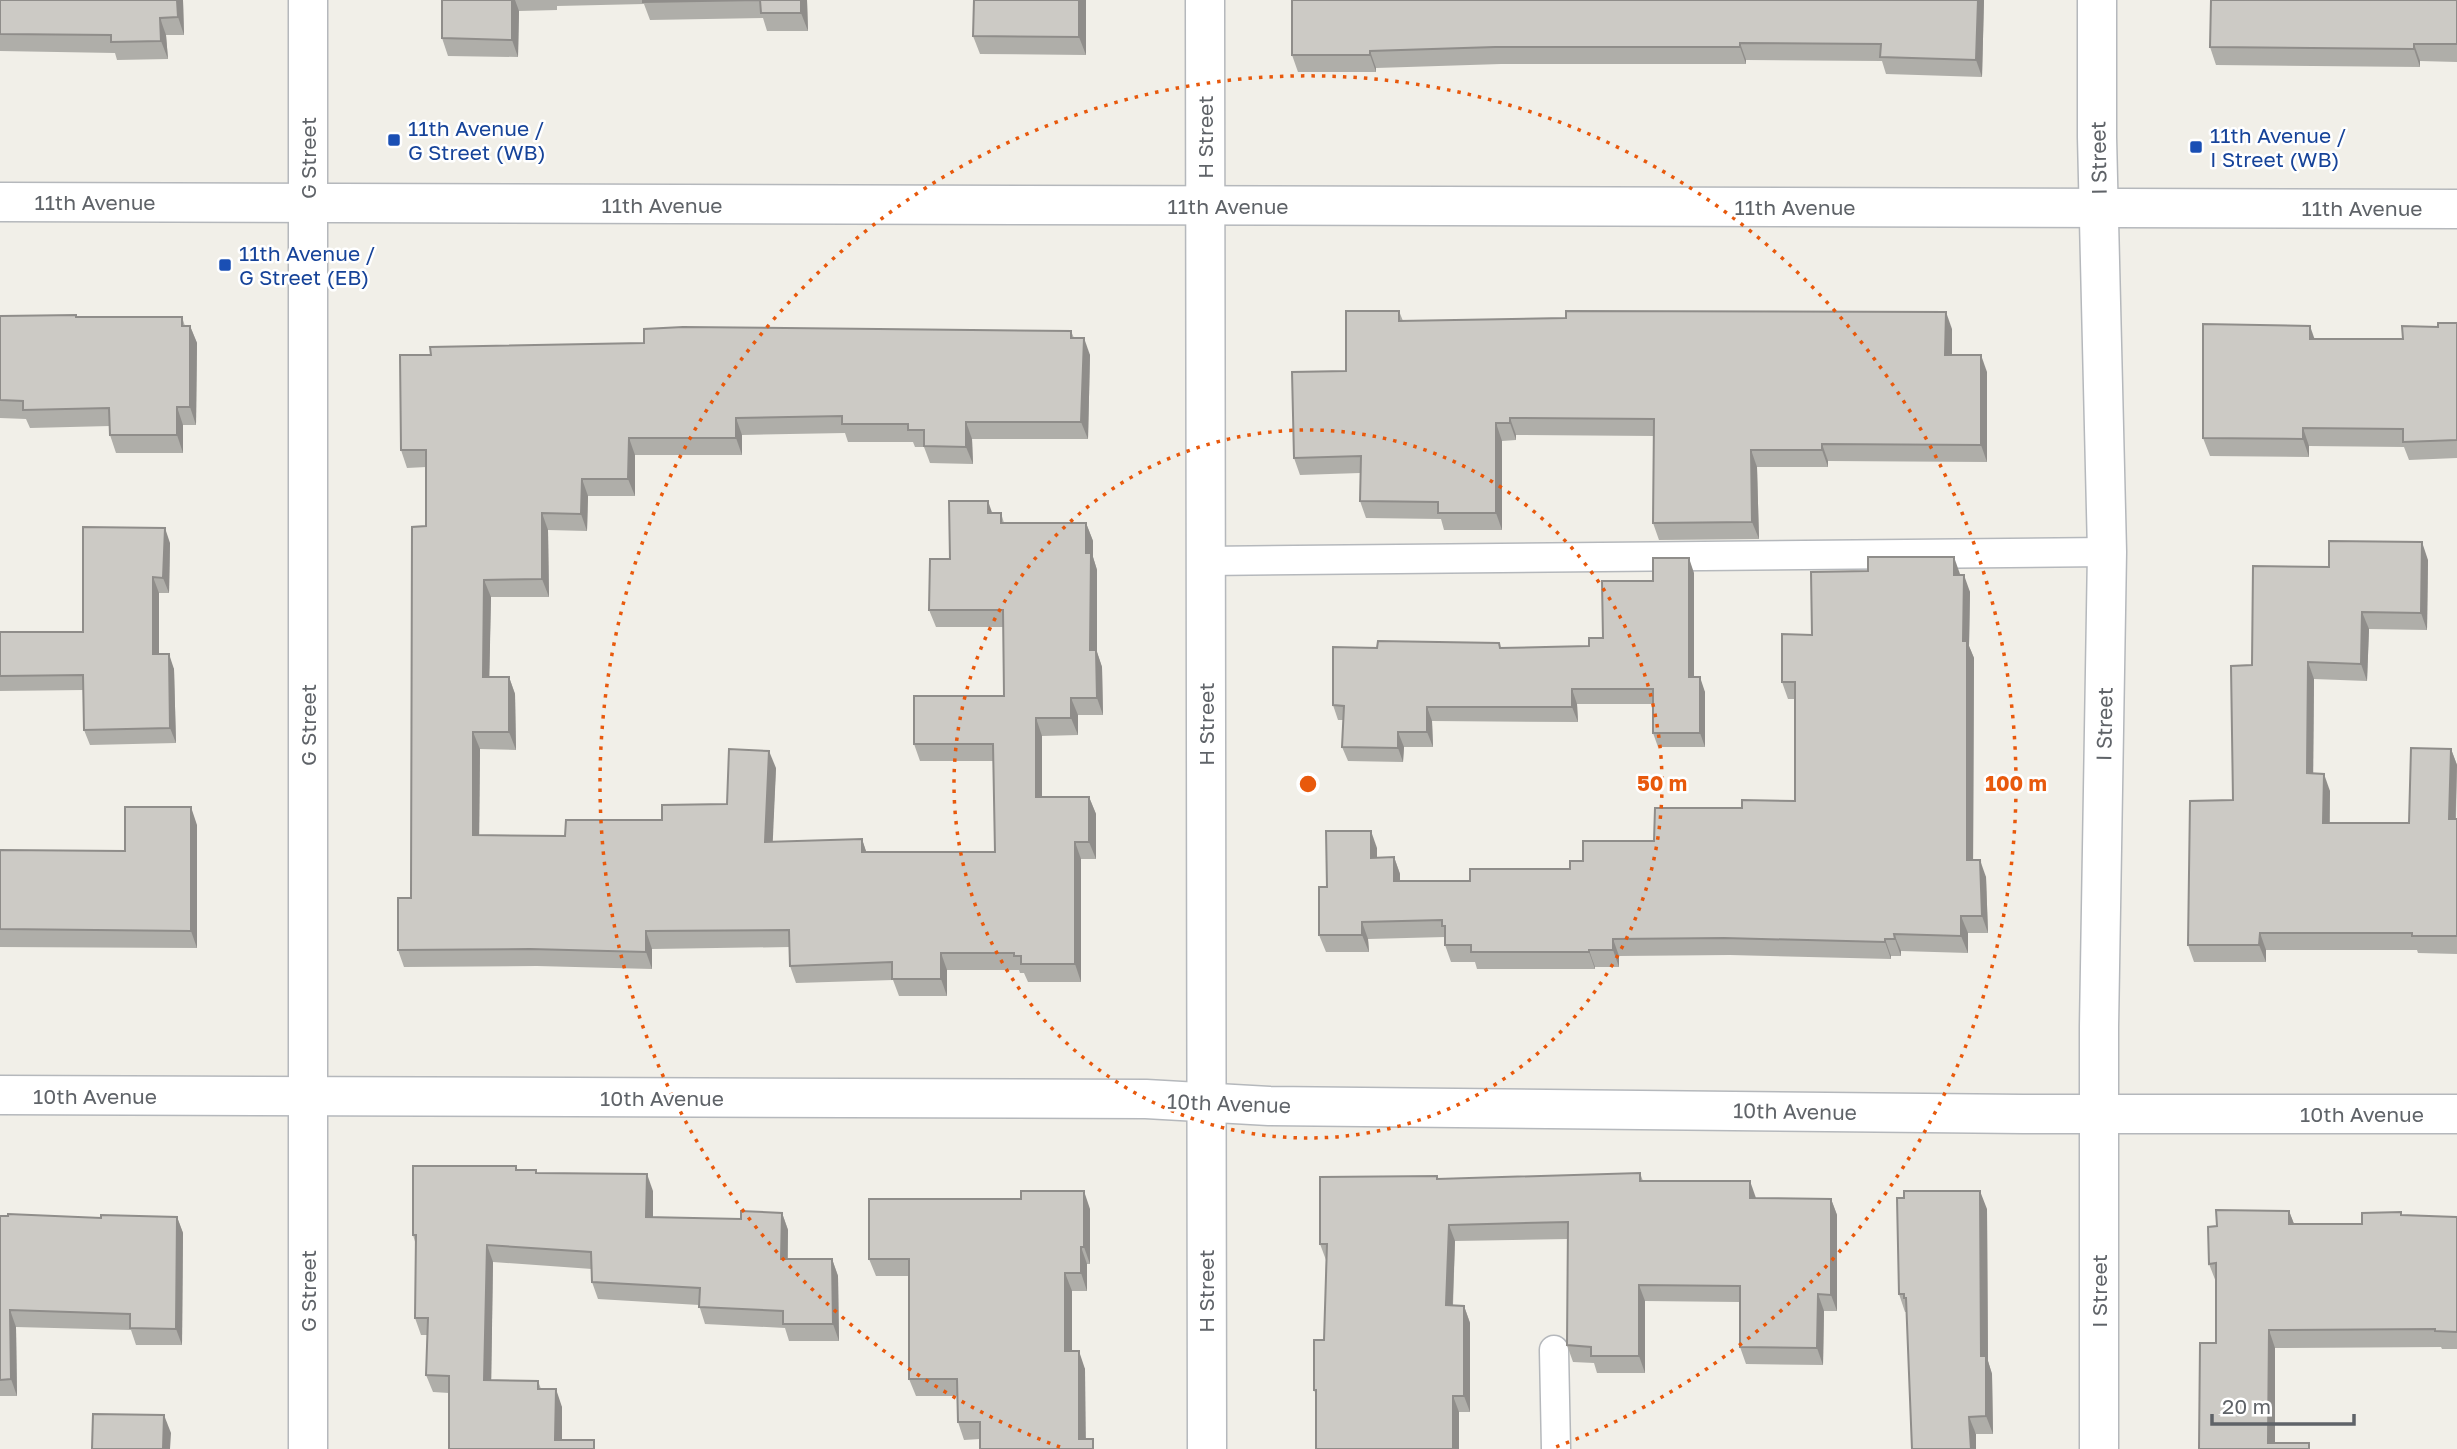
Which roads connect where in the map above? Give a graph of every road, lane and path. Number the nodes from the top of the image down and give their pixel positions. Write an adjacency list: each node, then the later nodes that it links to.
1 (308, 0): 5 (street, G Street)
2 (1205, 0): 6 (street, H Street)
3 (2098, 0): 7 (street, I Street)
4 (0, 202): 5 (street, 11th Avenue)
5 (309, 204): 6 (street, 11th Avenue); 12 (street, G Street)
6 (1205, 207): 7 (street, 11th Avenue); 10 (street, H Street)
7 (2100, 207): 8 (street, 11th Avenue); 9 (street, I Street)
8 (2457, 209)
9 (2107, 552): 10 (lane); 14 (street, I Street)
10 (1206, 561): 13 (street, H Street)
11 (0, 1095): 12 (street, 10th Avenue)
12 (307, 1098): 13 (street, 10th Avenue); 17 (street, G Street)
13 (1206, 1103): 14 (street, 10th Avenue); 18 (street, H Street)
14 (2099, 1114): 15 (street, 10th Avenue); 20 (street, I Street)
15 (2457, 1114)
16 (1554, 1350): 19 (lane)
17 (308, 1449)
18 (1207, 1449)
19 (1556, 1449)
20 (2099, 1449)

